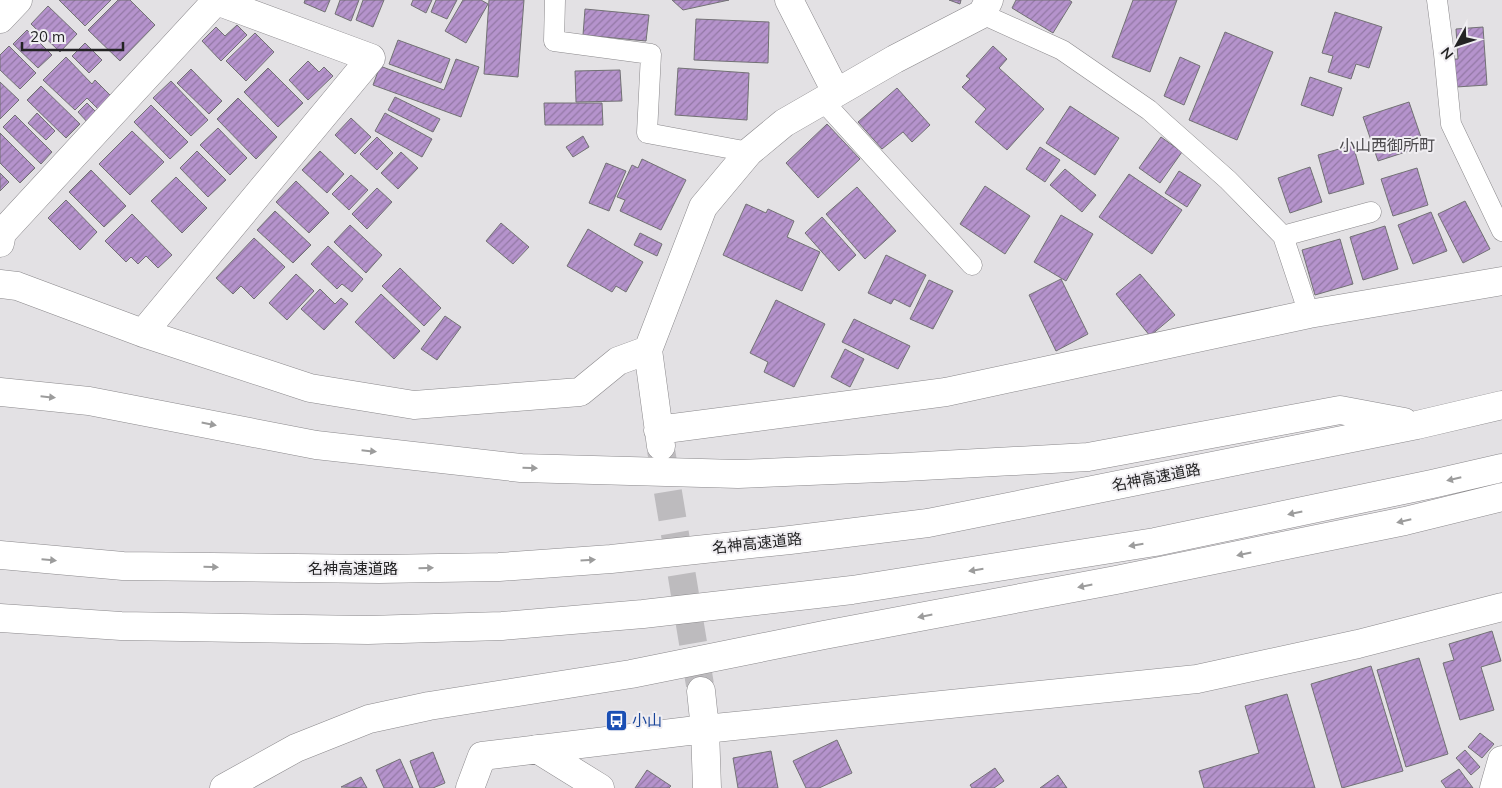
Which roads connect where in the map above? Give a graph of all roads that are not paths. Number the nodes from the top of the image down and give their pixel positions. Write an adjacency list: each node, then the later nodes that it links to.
1 (18, 0): 7 (main road)
2 (215, 0): 13 (main road); 18 (main road)
3 (555, 0): 9 (lane)
4 (789, 0): 8 (main road)
5 (1437, 0): 11 (lane)
6 (986, 7): 8 (main road); 12 (lane)
7 (0, 19)
8 (830, 96): 9 (main road); 14 (lane)
9 (749, 152): 19 (main road)
10 (1370, 212): 12 (lane)
11 (1502, 232)
12 (1283, 236): 17 (lane)
13 (0, 243)
14 (972, 265)
15 (1502, 281): 17 (main road)
16 (0, 284): 18 (main road)
17 (1309, 314): 19 (main road)
18 (143, 333): 19 (main road)
19 (648, 350)
20 (0, 392): 22 (main road, one-way to 22)
21 (1502, 405): 22 (main road, 名神高速道路)
22 (1416, 425): 25 (main road, 名神高速道路, one-way to 22)
23 (1502, 468): 27 (main road, one-way to 27)
24 (1502, 497): 32 (main road, one-way to 32)
25 (0, 556)
26 (1502, 607): 29 (main road)
27 (0, 618)
28 (701, 690): 29 (main road)
29 (705, 729): 30 (main road); 35 (main road)
30 (537, 749): 33 (main road); 34 (main road)
31 (1502, 760): 36 (main road)
32 (224, 788)
33 (470, 788)
34 (600, 788)
35 (707, 788)
36 (1494, 788)

